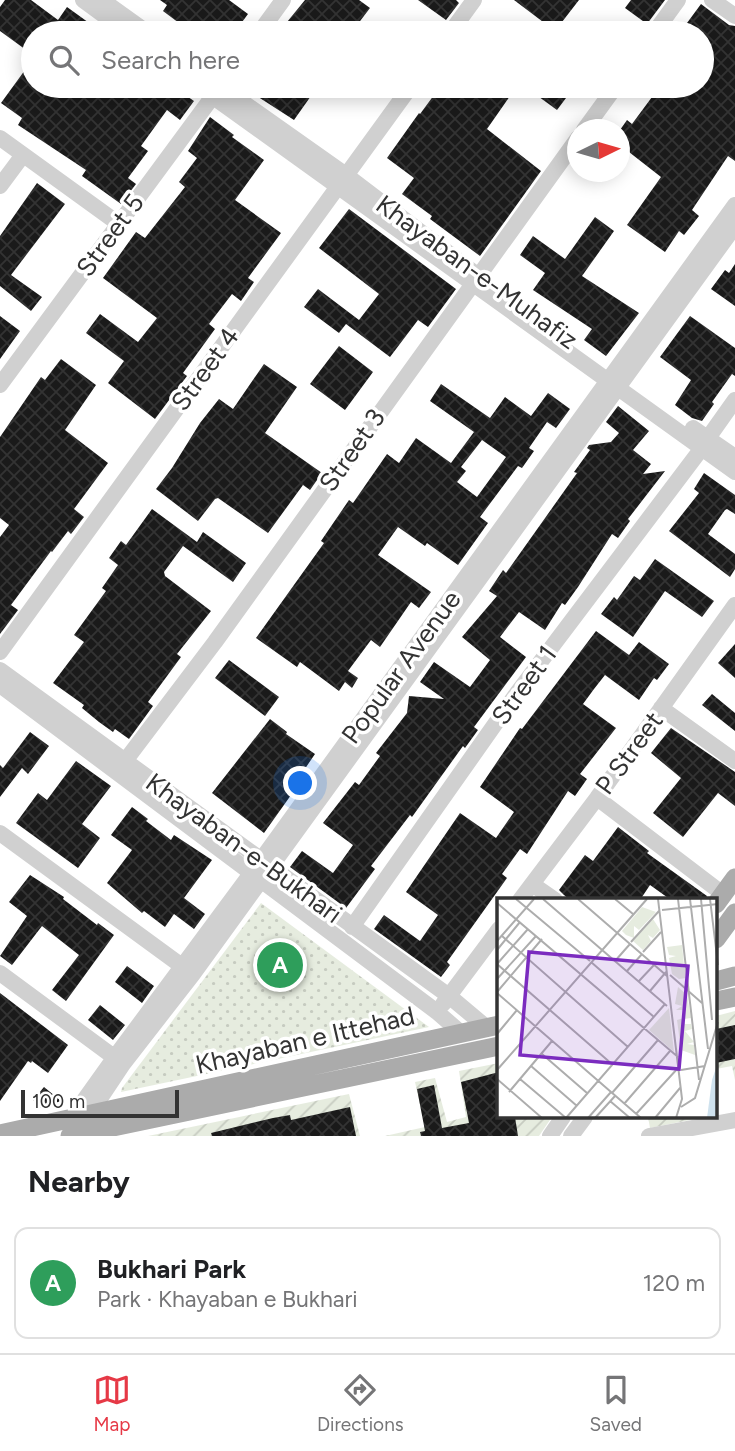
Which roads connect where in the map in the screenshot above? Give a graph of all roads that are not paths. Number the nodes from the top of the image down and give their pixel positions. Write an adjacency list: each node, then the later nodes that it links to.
1 (83, 0): 8 (street)
2 (102, 0): 9 (street)
3 (283, 0): 10 (street)
4 (474, 0): 11 (street)
5 (678, 0): 12 (street)
6 (712, 0): 7 (street)
7 (735, 16)
8 (112, 21)
9 (131, 21)
10 (268, 21)
11 (459, 21)
12 (663, 21)
13 (212, 98): 24 (street, Street 5)
14 (231, 98): 21 (street, Khayaban-e-Muhafiz)
15 (402, 98): 21 (street, Street 4)
16 (607, 98): 17 (street)
17 (592, 119)
18 (0, 138): 20 (street)
19 (567, 153): 26 (street, Street 3)
20 (23, 155): 22 (street); 24 (street)
21 (342, 180): 26 (street, Khayaban-e-Muhafiz); 34 (street, Street 4)
22 (0, 186)
23 (735, 205): 27 (street, Popular Avenue)
24 (119, 223): 28 (street, Street 5)
25 (735, 226): 27 (street, Popular Avenue)
26 (474, 279): 27 (street, Khayaban-e-Muhafiz); 38 (street, Street 3)
27 (616, 380): 30 (street, Khayaban-e-Muhafiz); 42 (street, Popular Avenue)
28 (0, 385)
29 (735, 400): 30 (street, Street 1)
30 (705, 443): 31 (street, Khayaban-e-Muhafiz); 32 (street); 48 (street, Street 1)
31 (735, 457)
32 (735, 472)
33 (733, 612): 37 (street, P Street)
34 (0, 652)
35 (0, 670): 38 (street, Khayaban-e-Bukhari)
36 (0, 685): 42 (street, Khayaban-e-Bukhari)
37 (661, 708): 39 (street); 40 (street, P Street)
38 (125, 761): 42 (street, Khayaban-e-Bukhari)
39 (735, 761)
40 (597, 798): 43 (street, P Street); 44 (street)
41 (0, 833): 51 (street)
42 (261, 870): 48 (street, Khayaban-e-Bukhari); 51 (street, Popular Avenue); 56 (street)
43 (532, 884): 45 (street, P Street); 46 (street)
44 (725, 892)
45 (522, 898)
46 (552, 898)
47 (735, 913): 50 (main road)
48 (352, 927): 55 (street, Khayaban-e-Bukhari)
49 (497, 932): 55 (street)
50 (718, 936)
51 (188, 970): 60 (street, Popular Avenue)
52 (0, 973): 60 (street)
53 (735, 976): 54 (main road)
54 (718, 980)
55 (449, 996): 56 (street); 57 (street, Khayaban-e-Bukhari)
56 (438, 1012): 58 (street)
57 (492, 1026): 58 (main road, Khayaban e Ittehad)
58 (460, 1032): 64 (main road, Khayaban e Ittehad)
59 (497, 1046): 64 (main road, Khayaban e Ittehad)
60 (119, 1060): 64 (street, Popular Avenue)
61 (562, 1118): 66 (street)
62 (584, 1118): 67 (street)
63 (735, 1120): 68 (street)
64 (87, 1126): 65 (main road, Khayaban e Ittehad)
65 (3, 1128)
66 (550, 1136)
67 (571, 1136)
68 (649, 1136)

